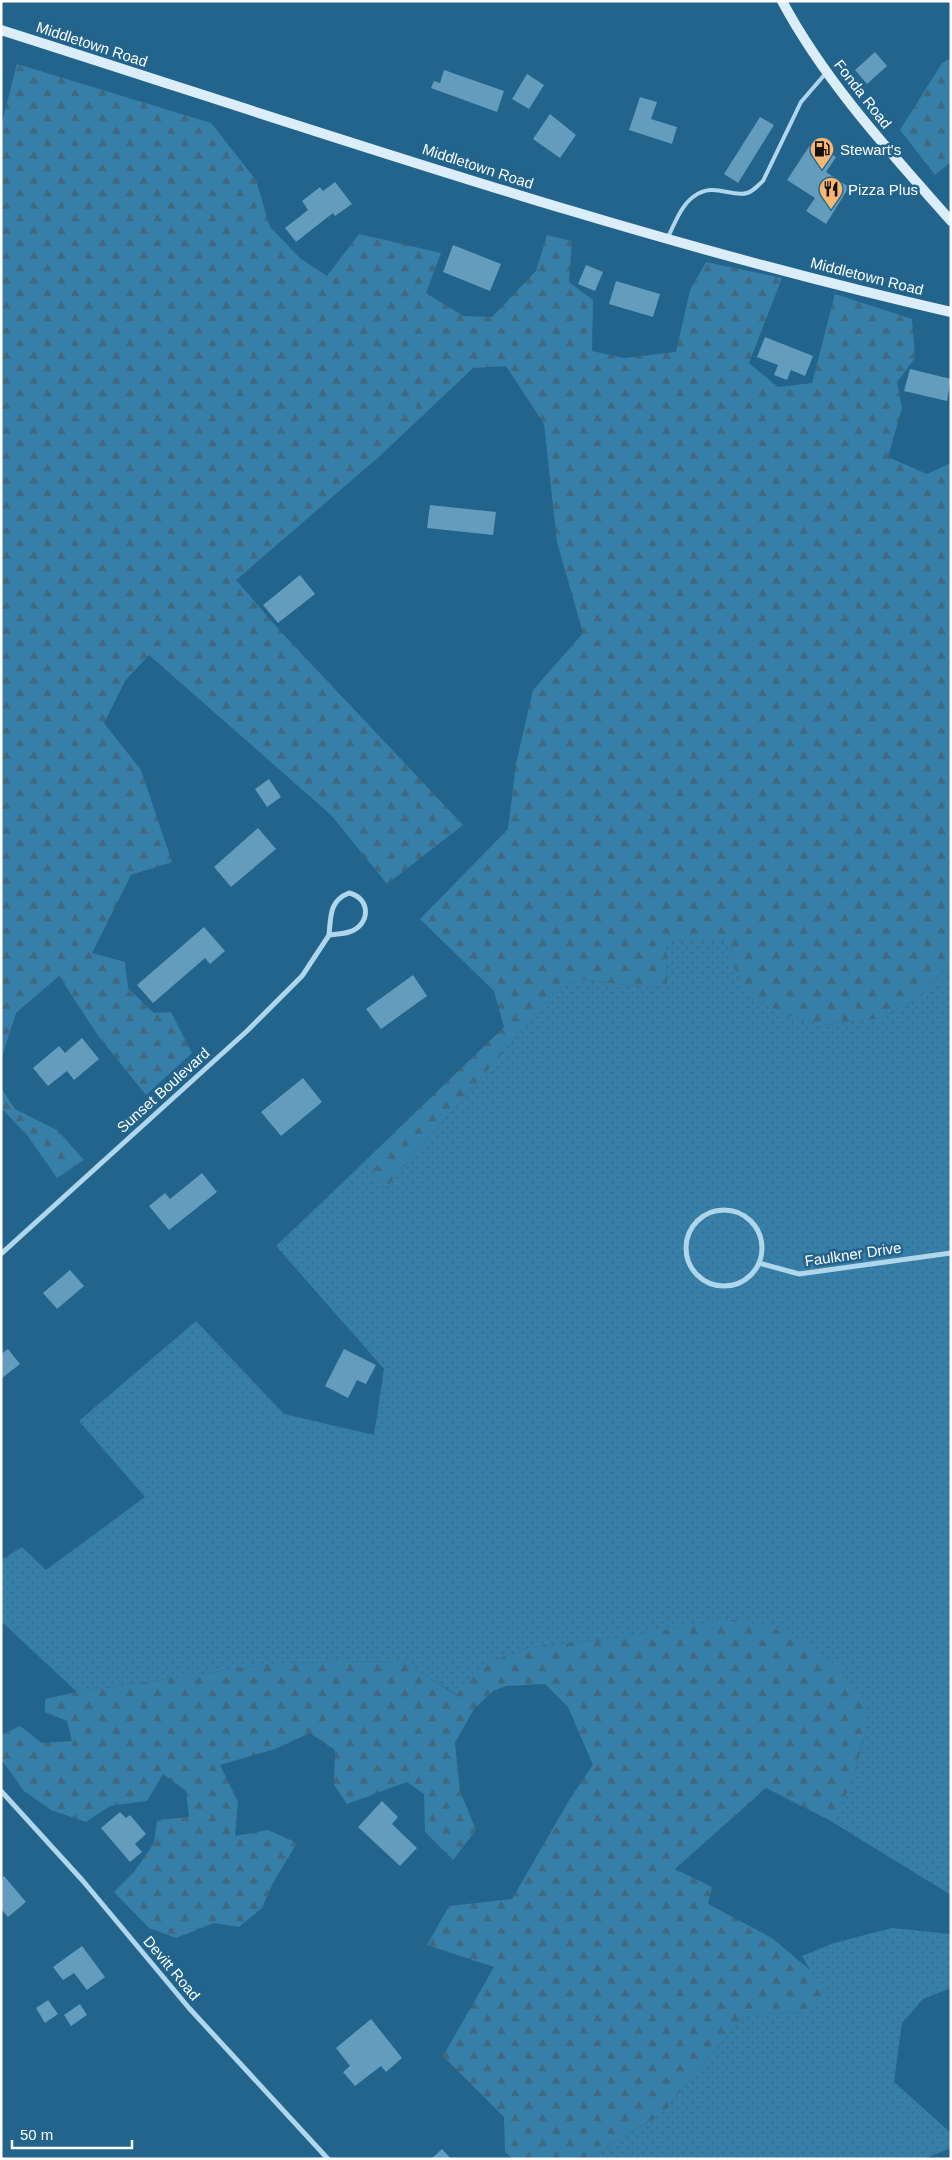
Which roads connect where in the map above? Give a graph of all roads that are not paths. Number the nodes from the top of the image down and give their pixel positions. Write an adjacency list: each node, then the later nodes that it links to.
1 (782, 1): 3 (street, Fonda Road)
2 (1, 30): 5 (street, Middletown Road)
3 (826, 72): 4 (street, Fonda Road); 5 (lane)
4 (951, 221)
5 (668, 238): 6 (street, Middletown Road)
6 (951, 312)
7 (329, 935): 7 (street, Sunset Boulevard); 9 (street, Sunset Boulevard)
8 (951, 1253): 10 (street, Faulkner Drive)
9 (1, 1254)
10 (759, 1263): 10 (street)
11 (1, 1791): 12 (street, Devitt Road)
12 (328, 2159)

